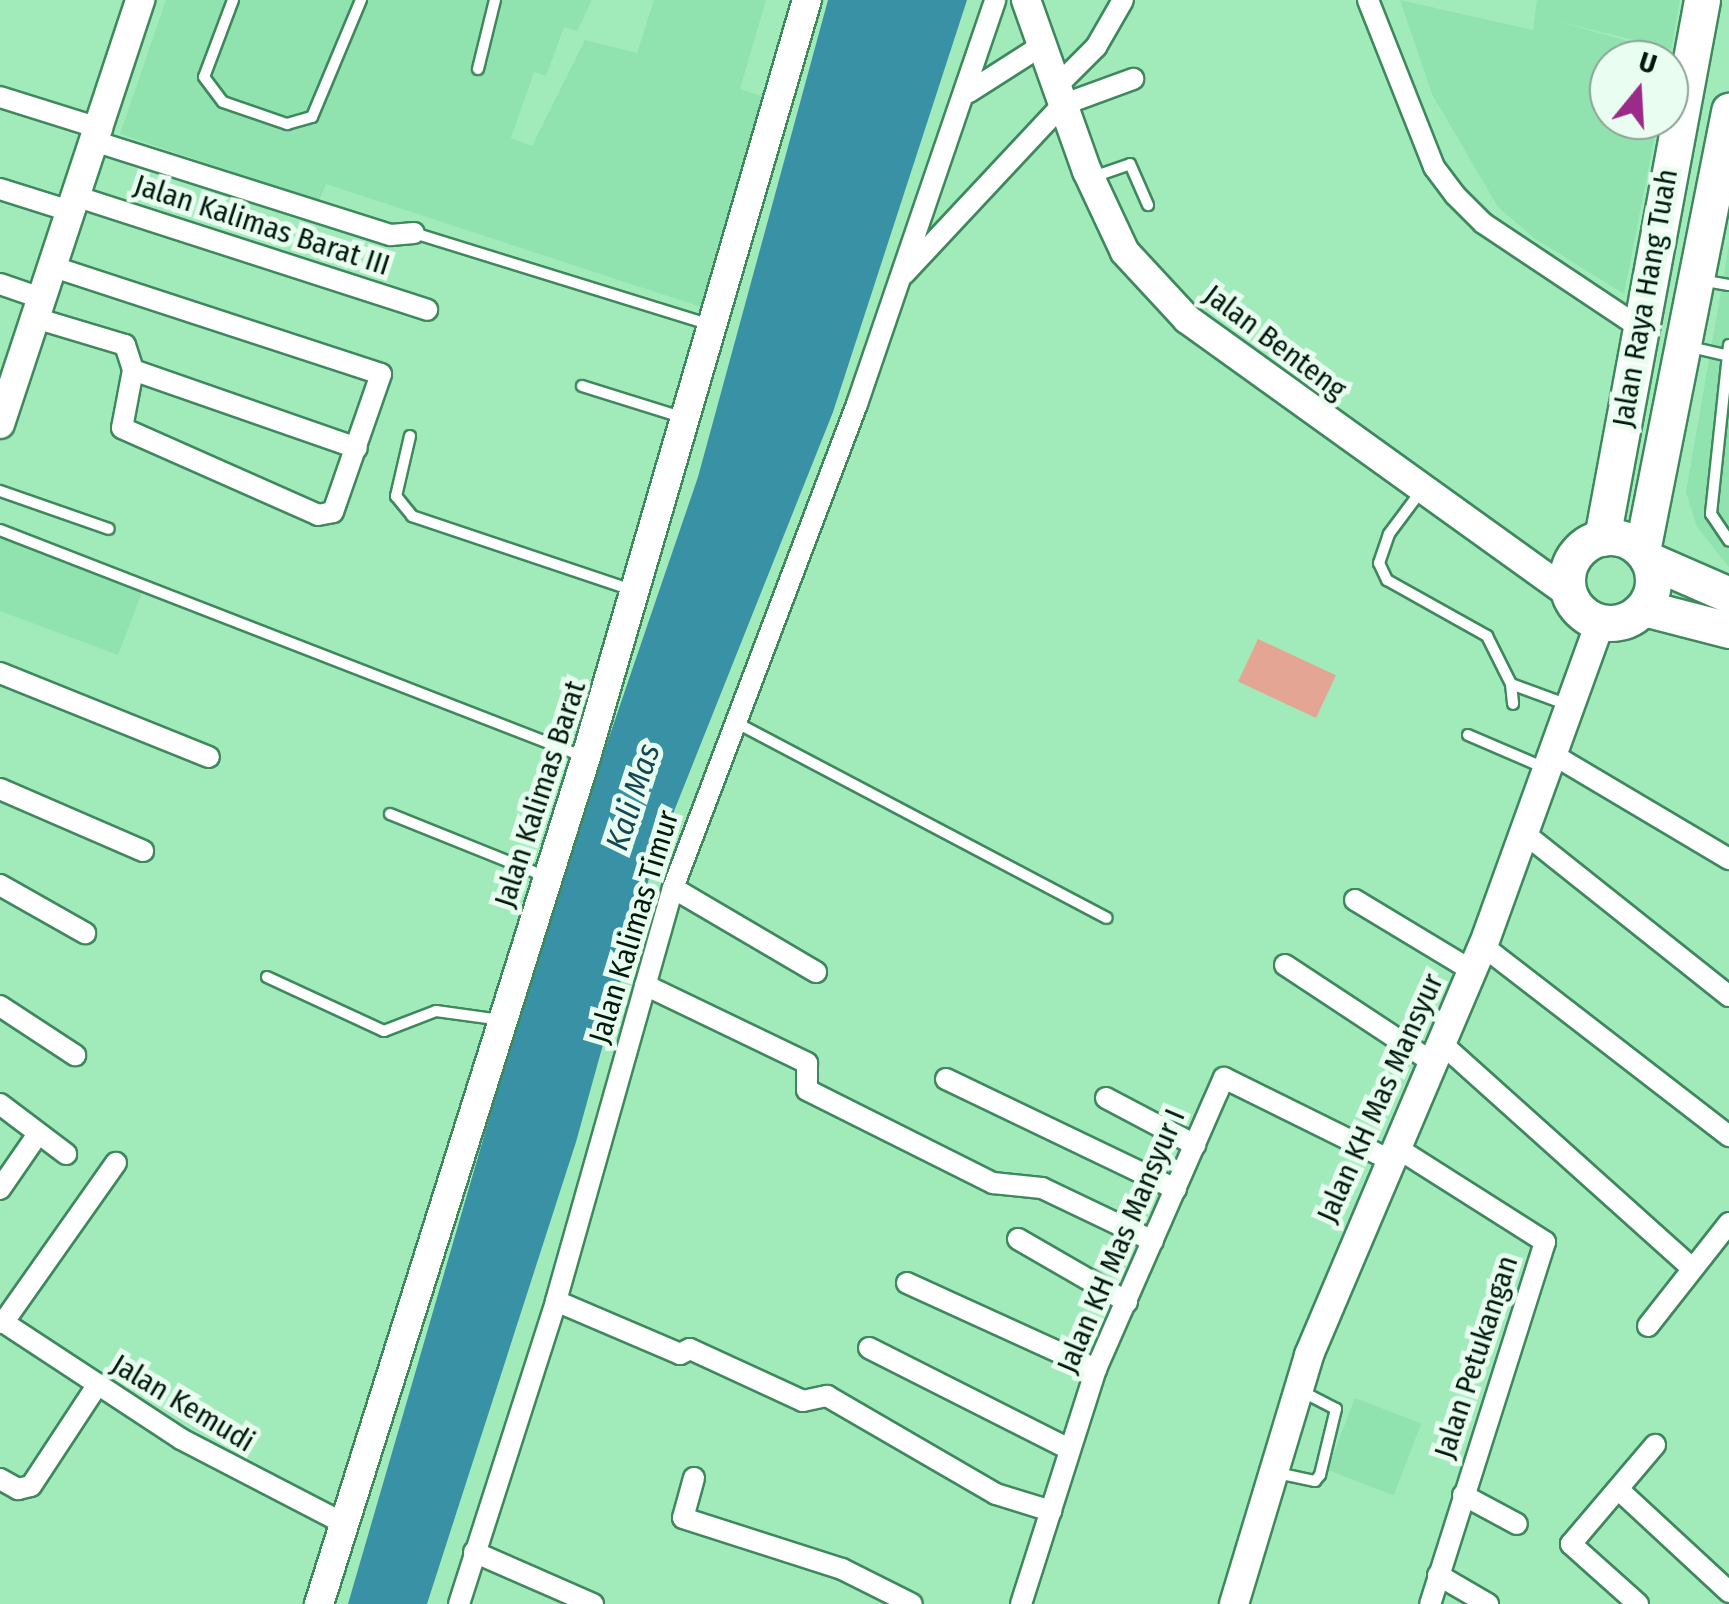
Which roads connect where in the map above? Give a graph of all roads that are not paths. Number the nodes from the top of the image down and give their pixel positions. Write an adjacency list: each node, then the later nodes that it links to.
1 (140, 0): 18 (street)
2 (233, 0): 3 (lane)
3 (361, 0)
4 (495, 0): 12 (lane)
5 (807, 0): 31 (street, Jalan Kalimas Barat)
6 (995, 0): 14 (street, Jalan Kalimas Timur)
7 (1026, 0): 11 (street, Jalan Benteng)
8 (1123, 0): 15 (street, Jalan Kalimas Timur)
9 (1368, 0): 30 (street)
10 (1702, 0): 30 (highway, Jalan Raya Hang Tuah)
11 (1041, 46): 14 (street); 15 (street, Jalan Benteng)
12 (478, 69)
13 (1134, 80): 15 (street)
14 (968, 92): 25 (street, Jalan Kalimas Timur)
15 (1059, 96): 19 (street, Jalan Benteng); 25 (street, Jalan Kalimas Timur)
16 (0, 98): 18 (street)
17 (1729, 110): 26 (highway, Jalan Raya Hang Tuah)
18 (100, 135): 21 (street); 23 (street)
19 (1090, 178): 22 (lane); 46 (street, Jalan Benteng)
20 (0, 189): 21 (street, Jalan Kalimas Barat III)
21 (76, 204): 24 (street); 29 (street, Jalan Kalimas Barat III)
22 (1148, 205)
23 (414, 232): 31 (lane)
24 (53, 267): 28 (street); 44 (street)
25 (899, 280): 62 (street, Jalan Kalimas Timur)
26 (1715, 283): 32 (highway, Jalan Raya Hang Tuah)
27 (0, 284): 28 (street)
28 (38, 308): 34 (street); 36 (street)
29 (427, 310)
30 (1636, 326): 37 (highway, Jalan Raya Hang Tuah)
31 (716, 327): 39 (street, Jalan Kalimas Barat)
32 (1695, 348): 33 (lane); 38 (highway, Jalan Raya Hang Tuah)
33 (1728, 352): 41 (lane)
34 (133, 370): 44 (street); 44 (street)
35 (582, 386): 39 (lane)
36 (5, 390): 40 (street)
37 (1625, 407): 38 (highway); 49 (highway, Jalan Raya Hang Tuah)
38 (1671, 416): 51 (highway, Jalan Raya Hang Tuah)
39 (688, 420): 52 (street, Jalan Kalimas Barat)
40 (0, 424)
41 (1718, 428): 43 (lane); 50 (lane)
42 (410, 436): 52 (lane)
43 (1729, 437)
44 (357, 448)
45 (0, 491): 47 (lane)
46 (1421, 491): 53 (street, Jalan Benteng); 59 (lane)
47 (108, 529)
48 (0, 530): 64 (lane)
49 (1602, 538): 51 (highway); 53 (highway)
50 (1729, 541)
51 (1646, 556): 54 (highway); 55 (highway)
52 (636, 592): 64 (street, Jalan Kalimas Barat)
53 (1568, 593): 56 (highway)
54 (1729, 595)
55 (1644, 608): 56 (highway); 57 (highway)
56 (1600, 623): 61 (street, Jalan KH Mas Mansyur)
57 (1729, 630)
58 (0, 673): 65 (street)
59 (1511, 684): 60 (lane); 61 (lane)
60 (1513, 704)
61 (1569, 706): 66 (street, Jalan KH Mas Mansyur)
62 (734, 722): 74 (street, Jalan Kalimas Timur); 76 (lane)
63 (1468, 735): 66 (lane)
64 (586, 757): 72 (street, Jalan Kalimas Barat)
65 (209, 758)
66 (1549, 762): 69 (street, Jalan KH Mas Mansyur); 71 (street)
67 (0, 789): 70 (street)
68 (390, 814): 72 (lane)
69 (1524, 834): 78 (street, Jalan KH Mas Mansyur); 83 (street)
70 (144, 852)
71 (1729, 859)
72 (547, 877): 85 (street, Jalan Kalimas Barat)
73 (0, 886): 77 (street)
74 (673, 888): 80 (street); 82 (street, Jalan Kalimas Timur)
75 (1355, 900): 78 (street)
76 (1106, 918)
77 (84, 933)
78 (1477, 958): 86 (street, Jalan KH Mas Mansyur); 92 (street)
79 (1284, 965): 86 (street)
80 (816, 972)
81 (267, 977): 85 (lane)
82 (644, 985): 101 (street); 104 (street, Jalan Kalimas Timur)
83 (1729, 996)
84 (0, 1006): 87 (street)
85 (504, 1021): 120 (street, Jalan Kalimas Barat)
86 (1436, 1052): 94 (street, Jalan KH Mas Mansyur); 102 (street)
87 (75, 1054)
88 (946, 1079): 98 (street)
89 (1106, 1098): 93 (street)
90 (0, 1104): 91 (street)
91 (38, 1134): 95 (street); 97 (street)
92 (1729, 1136)
93 (1195, 1145): 94 (street, Jalan KH Mas Mansyur I); 98 (street, Jalan KH Mas Mansyur I)
94 (1391, 1153): 111 (street, Jalan KH Mas Mansyur); 118 (street, Jalan Petukangan)
95 (66, 1154)
96 (116, 1163): 106 (street)
97 (0, 1189)
98 (1176, 1189): 101 (street, Jalan KH Mas Mansyur I)
99 (1729, 1223): 102 (street)
100 (1018, 1239): 105 (street)
101 (1153, 1241): 105 (street, Jalan KH Mas Mansyur I)
102 (1692, 1268): 107 (street)
103 (907, 1283): 109 (street)
104 (556, 1301): 119 (street); 122 (street, Jalan Kalimas Timur)
105 (1126, 1302): 109 (street, Jalan KH Mas Mansyur I)
106 (2, 1322): 110 (street, Jalan Kemudi)
107 (1648, 1326)
108 (869, 1348): 113 (street)
109 (1096, 1369): 113 (street, Jalan KH Mas Mansyur I)
110 (96, 1387): 116 (street); 120 (street, Jalan Kemudi)
111 (1298, 1390): 114 (street, Jalan KH Mas Mansyur); 114 (lane)
112 (1655, 1445): 117 (street)
113 (1070, 1448): 119 (street, Jalan KH Mas Mansyur I)
114 (1274, 1473): 130 (street, Jalan KH Mas Mansyur)
115 (694, 1478): 128 (street)
116 (0, 1479)
117 (1619, 1490): 124 (street); 133 (street)
118 (1462, 1494): 121 (street); 123 (street, Jalan Petukangan)
119 (1051, 1511): 129 (street, Jalan KH Mas Mansyur I)
120 (343, 1523): 125 (street, Jalan Kalimas Barat)
121 (1516, 1524)
122 (474, 1552): 126 (street, Jalan Kalimas Timur); 127 (street)
123 (1438, 1575): 131 (street, Jalan Petukangan); 132 (street)
124 (1729, 1592)
125 (319, 1604)
126 (459, 1604)
127 (593, 1604)
128 (912, 1604)
129 (1021, 1604)
130 (1234, 1604)
131 (1430, 1604)
132 (1488, 1604)
133 (1638, 1604)

